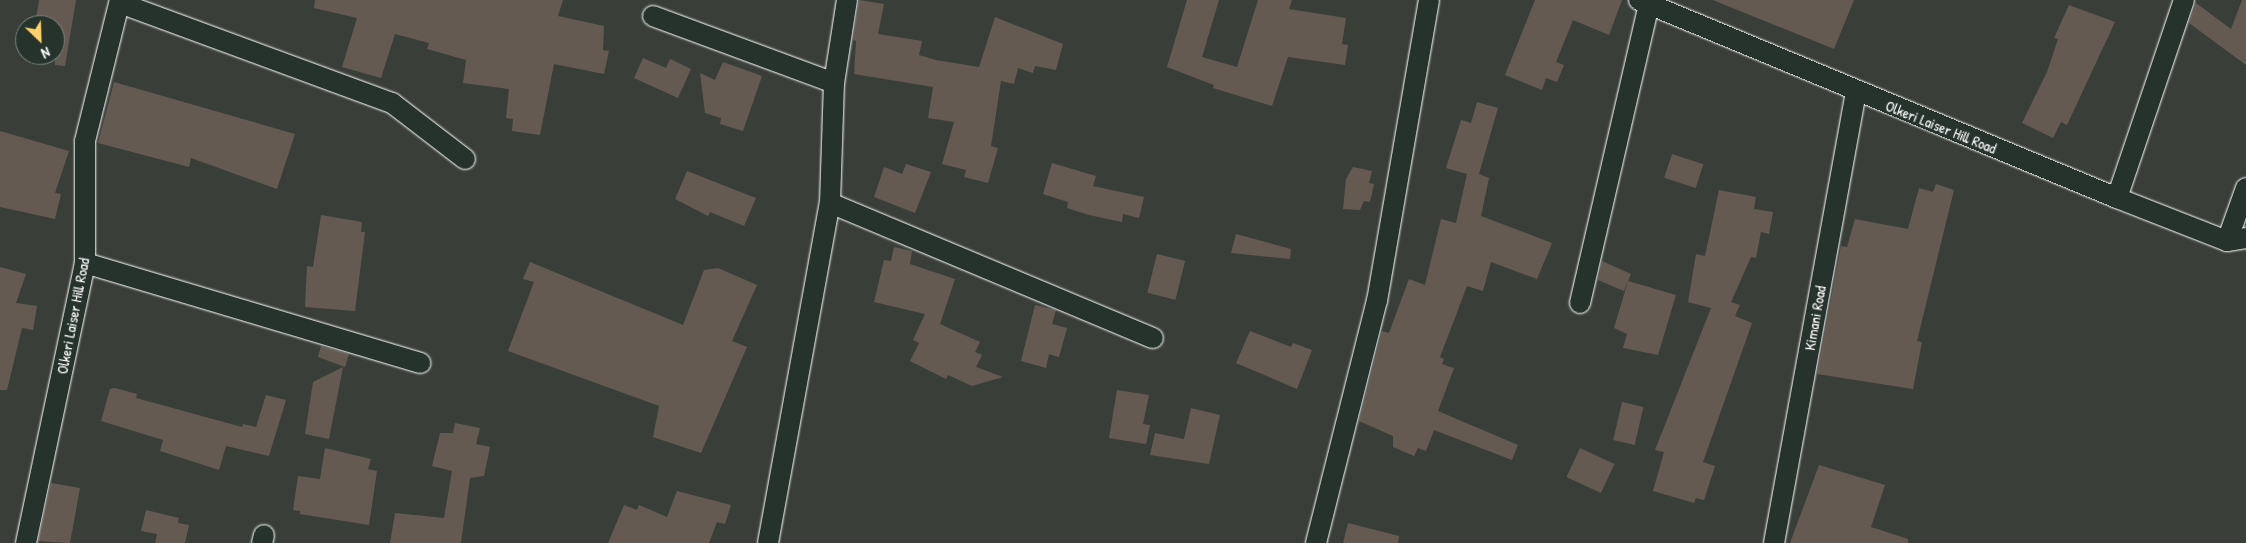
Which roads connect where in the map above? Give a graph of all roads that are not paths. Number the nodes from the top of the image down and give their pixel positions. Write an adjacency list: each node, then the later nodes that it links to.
1 (846, 0): 7 (street)
2 (1429, 0): 20 (street)
3 (2184, 0): 11 (street)
4 (120, 2): 9 (street); 14 (street, Olkeri Laiser Hill Road)
5 (1644, 2): 8 (street, Olkeri Laiser Hill Road); 15 (street)
6 (654, 16): 7 (street)
7 (834, 83): 12 (street)
8 (1856, 92): 11 (street, Olkeri Laiser Hill Road); 21 (street, Kimani Road)
9 (465, 159)
10 (2246, 188): 13 (street)
11 (2117, 198): 13 (street, Olkeri Laiser Hill Road)
12 (830, 203): 16 (street); 19 (street)
13 (2237, 239)
14 (85, 264): 17 (street); 18 (street, Olkeri Laiser Hill Road)
15 (1580, 303)
16 (1153, 338)
17 (420, 363)
18 (26, 543)
19 (768, 543)
20 (1316, 543)
21 (1774, 543)

